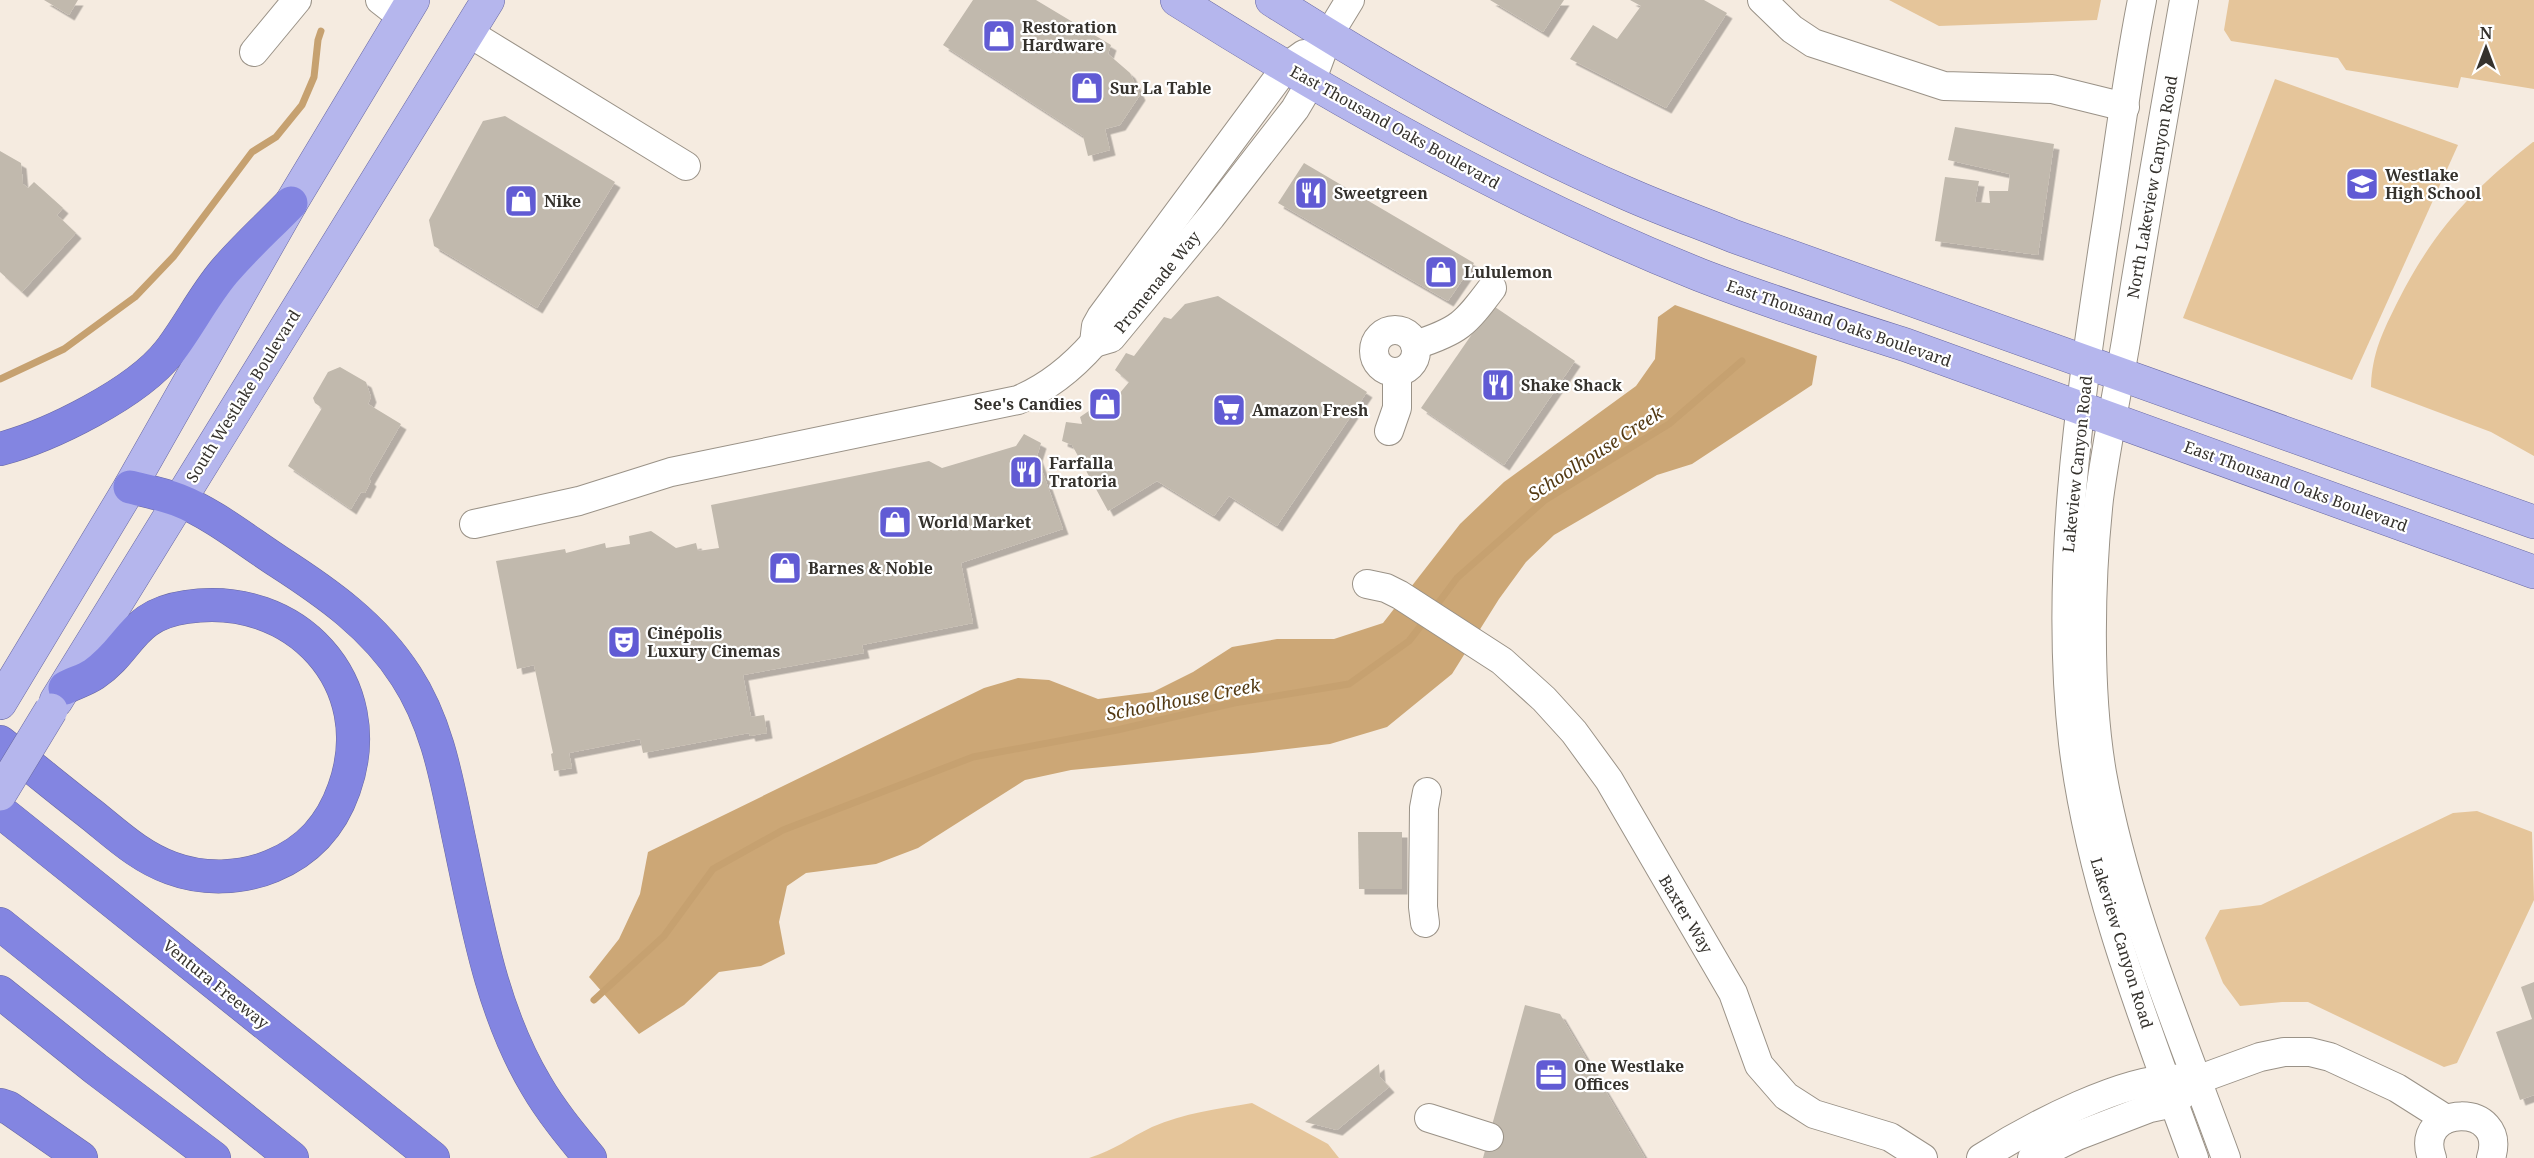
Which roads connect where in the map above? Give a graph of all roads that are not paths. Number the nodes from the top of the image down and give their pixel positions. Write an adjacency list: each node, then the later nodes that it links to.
1 (297, 0): 12 (street)
2 (488, 0): 10 (main road, South Westlake Boulevard)
3 (1177, 0): 13 (main road, East Thousand Oaks Boulevard)
4 (1272, 0): 11 (main road)
5 (1350, 0): 11 (street, Promenade Way)
6 (1762, 0): 14 (street)
7 (2142, 0): 14 (street)
8 (2184, 0): 21 (street, North Lakeview Canyon Road)
9 (399, 6): 16 (main road)
10 (469, 33): 15 (street); 26 (main road, South Westlake Boulevard)
11 (1328, 36): 13 (street, Promenade Way); 19 (main road)
12 (254, 52)
13 (1298, 75): 22 (main road, East Thousand Oaks Boulevard); 28 (street, Promenade Way)
14 (2125, 108): 19 (street)
15 (686, 166)
16 (291, 203): 24 (highway); 25 (main road)
17 (1492, 288): 18 (street)
18 (1415, 345): 20 (street); 20 (street)
19 (2087, 363): 21 (main road); 22 (street, Lakeview Canyon Road)
20 (1396, 373): 23 (street)
21 (2119, 374): 22 (street, Lakeview Canyon Road); 27 (main road)
22 (2096, 413): 29 (main road, East Thousand Oaks Boulevard); 40 (street, Lakeview Canyon Road); 41 (street, Lakeview Canyon Road)
23 (1389, 430)
24 (0, 449)
25 (130, 487): 26 (highway); 31 (main road)
26 (179, 500): 32 (main road, South Westlake Boulevard); 50 (highway)
27 (2534, 522)
28 (474, 524)
29 (2534, 572)
30 (1367, 584): 51 (street, Baxter Way)
31 (6, 693)
32 (58, 699): 33 (highway); 35 (main road, South Westlake Boulevard, bridge)
33 (0, 742)
34 (1426, 792): 37 (street)
35 (0, 794)
36 (0, 811): 49 (highway, Ventura Freeway)
37 (1425, 923)
38 (0, 924): 48 (highway)
39 (0, 993): 47 (highway)
40 (2197, 1080): 41 (street); 44 (street); 55 (street, Lakeview Canyon Road)
41 (2170, 1090): 52 (street); 53 (street); 54 (street, Lakeview Canyon Road)
42 (0, 1105): 46 (highway)
43 (1429, 1118): 45 (street)
44 (2446, 1119): 56 (street); 57 (street)
45 (1489, 1137)
46 (81, 1158)
47 (214, 1158)
48 (292, 1158)
49 (433, 1158)
50 (590, 1158)
51 (1923, 1158)
52 (1981, 1158)
53 (2032, 1158)
54 (2194, 1158)
55 (2226, 1158)
56 (2432, 1158)
57 (2491, 1158)

